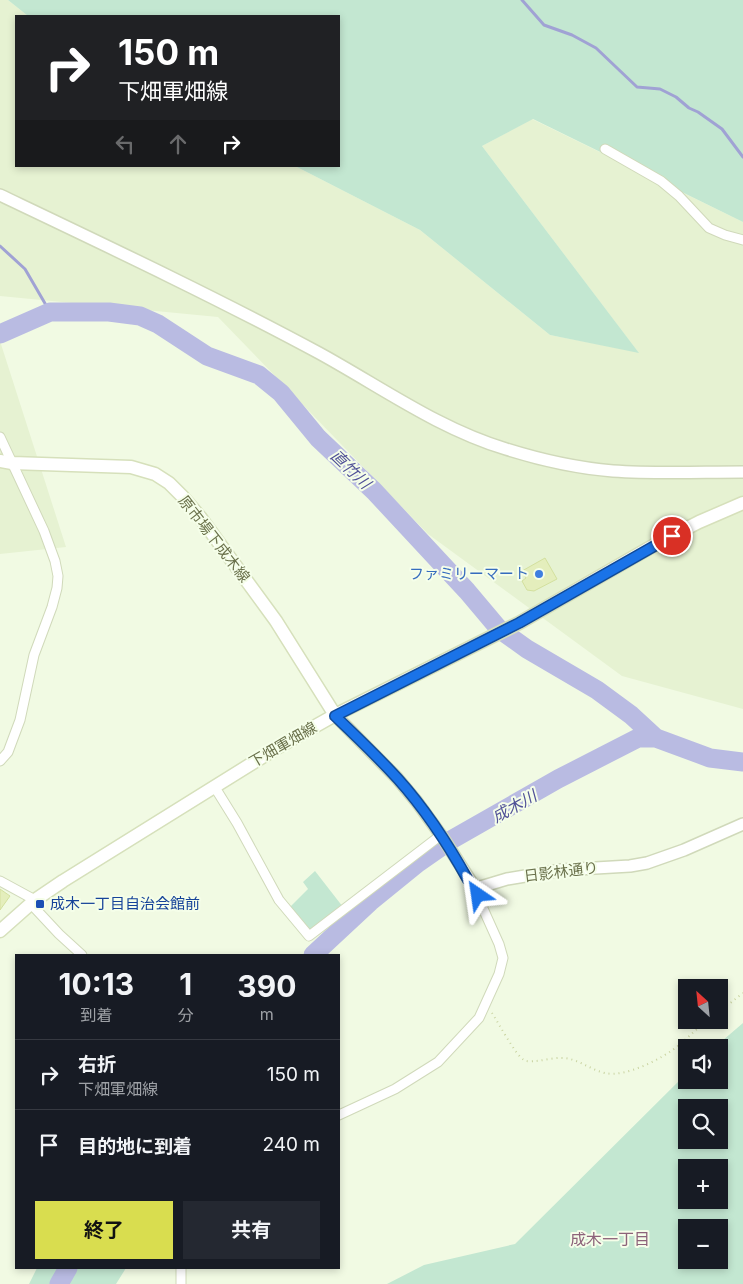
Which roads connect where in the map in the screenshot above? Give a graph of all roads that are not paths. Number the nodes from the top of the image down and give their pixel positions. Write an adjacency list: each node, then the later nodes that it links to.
1 (605, 149): 3 (street)
2 (0, 195): 6 (street)
3 (743, 240)
4 (0, 437): 5 (street)
5 (6, 462): 8 (main road, 原市場下成木線); 9 (street)
6 (743, 472)
7 (743, 503): 8 (main road, 下畑軍畑線)
8 (335, 716): 10 (main road, 下畑軍畑線); 12 (street)
9 (0, 760)
10 (214, 786): 12 (street); 15 (main road, 下畑軍畑線)
11 (743, 824): 14 (street, 日影林通り)
12 (442, 836): 14 (street)
13 (0, 880): 15 (street)
14 (478, 888): 18 (street)
15 (33, 902): 16 (main road, 下畑軍畑線); 17 (street)
16 (0, 931)
17 (81, 954)
18 (340, 1116)
19 (181, 1269): 20 (street)
20 (182, 1284)

